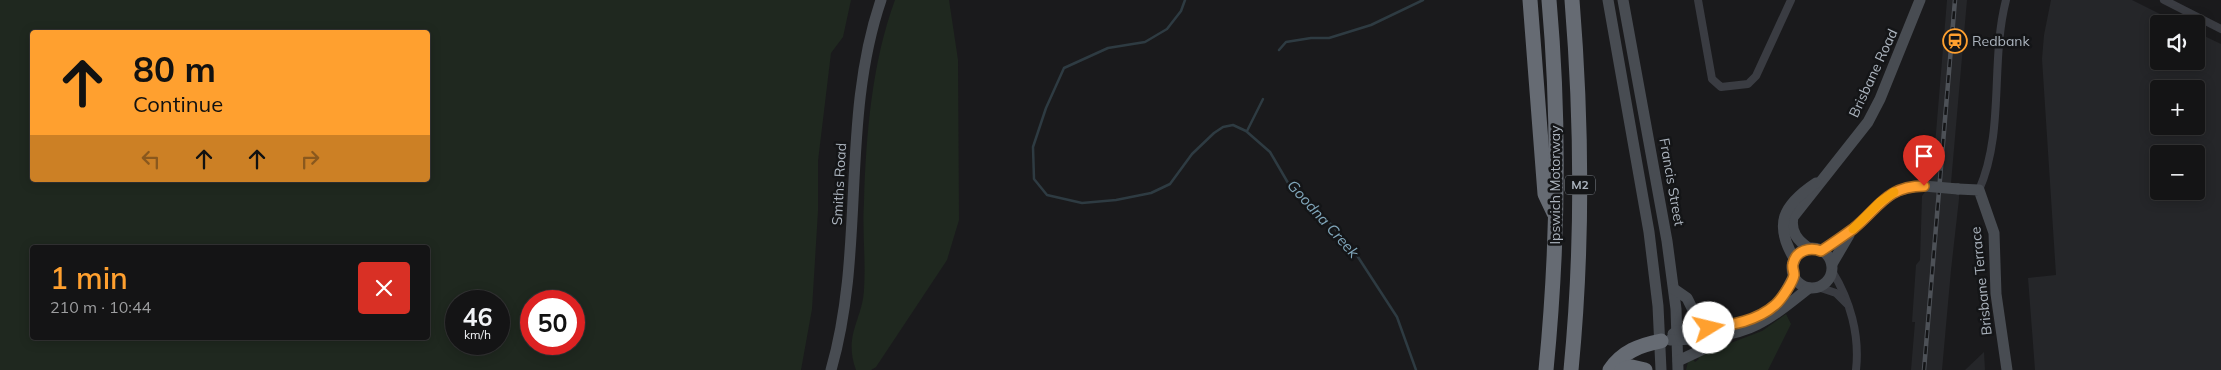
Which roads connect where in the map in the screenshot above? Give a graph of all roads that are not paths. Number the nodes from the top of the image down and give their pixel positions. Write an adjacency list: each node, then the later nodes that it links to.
1 (881, 0): 29 (main road, Smiths Road)
2 (1530, 0): 15 (highway)
3 (1549, 0): 15 (highway, Ipswich Motorway / M2)
4 (1572, 0): 31 (highway, Ipswich Motorway / M2)
5 (1608, 0): 27 (main road)
6 (1623, 0): 21 (main road, Francis Street)
7 (1698, 0): 8 (street)
8 (1791, 0)
9 (1920, 0): 13 (main road, Brisbane Road)
10 (2006, 0): 14 (street)
11 (2164, 0): 12 (street)
12 (2221, 29)
13 (1824, 178): 17 (main road, Brisbane Road); 18 (main road, Brisbane Road)
14 (1979, 190): 16 (main road, bridge); 37 (main road, Brisbane Terrace)
15 (1556, 217): 30 (highway, Ipswich Motorway / M2)
16 (1853, 228): 17 (main road); 19 (main road)
17 (1816, 250): 18 (main road); 19 (main road)
18 (1795, 260): 20 (main road)
19 (1832, 267): 22 (main road); 23 (street)
20 (1794, 276): 22 (main road); 24 (main road)
21 (1674, 288): 24 (main road); 26 (main road, Francis Street)
22 (1813, 288): 23 (street); 25 (main road)
23 (1847, 304): 36 (street)
24 (1709, 328): 26 (main road)
25 (1723, 335): 26 (main road); 28 (main road)
26 (1678, 336): 27 (main road); 28 (main road, Francis Street)
27 (1661, 341): 32 (highway); 35 (main road)
28 (1678, 366)
29 (831, 370)
30 (1546, 370)
31 (1571, 370)
32 (1610, 370)
33 (1622, 370): 34 (highway)
34 (1645, 370)
35 (1661, 370)
36 (1856, 370)
37 (2007, 370)

